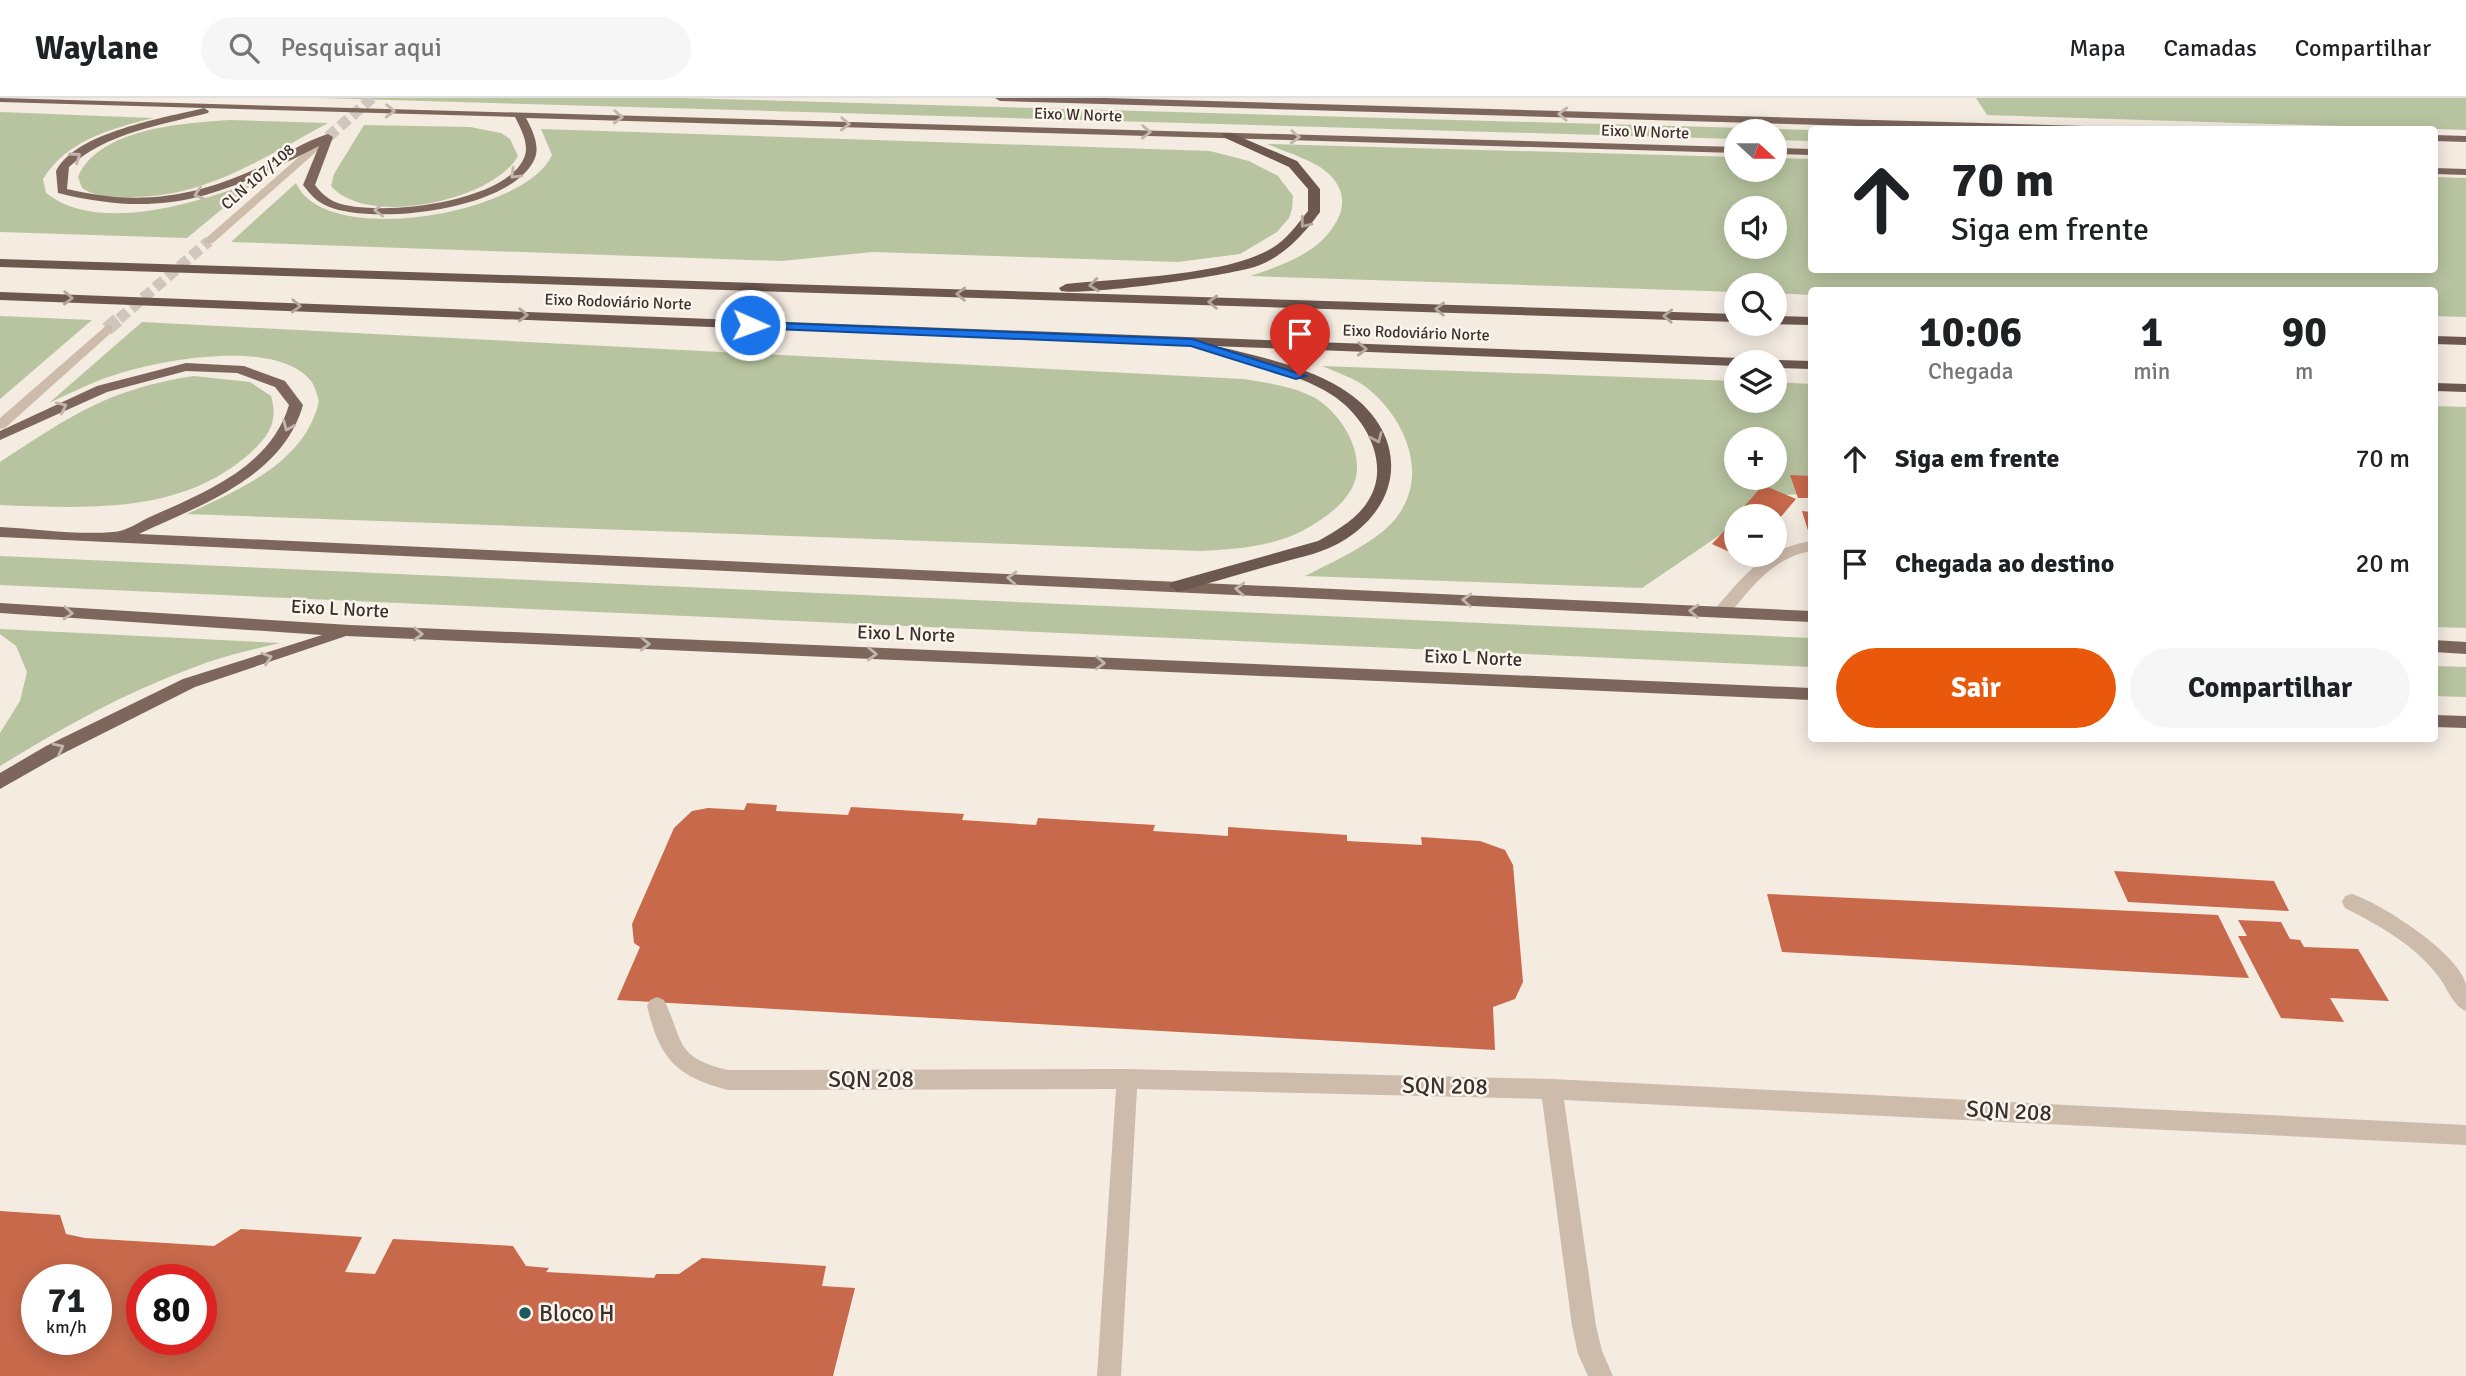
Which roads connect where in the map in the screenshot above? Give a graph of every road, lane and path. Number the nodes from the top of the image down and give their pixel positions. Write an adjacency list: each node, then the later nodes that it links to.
1 (1000, 98): 5 (main road, Eixo W Norte, one-way to 1)
2 (0, 100): 3 (main road, Eixo W Norte)
3 (224, 106): 4 (main road, Eixo W Norte, one-way to 4); 7 (main road, one-way to 3)
4 (519, 114): 6 (main road, Eixo W Norte, one-way to 6); 7 (main road, one-way to 7)
5 (1981, 126)
6 (1227, 135): 10 (main road, Eixo W Norte, one-way to 10); 17 (highway, one-way to 17)
7 (328, 136): 15 (street, CLN 107/108)
8 (2438, 138): 9 (main road)
9 (2466, 139)
10 (1724, 150)
11 (1787, 151): 12 (main road)
12 (1808, 152)
13 (2438, 171): 14 (main road)
14 (2466, 172)
15 (209, 241)
16 (0, 263): 17 (highway, Eixo Rodoviário Norte, one-way to 16)
17 (994, 295): 19 (highway, Eixo Rodoviário Norte, one-way to 17)
18 (0, 296): 25 (highway, Eixo Rodoviário Norte, one-way to 25)
19 (1724, 318)
20 (1787, 320): 21 (highway)
21 (1808, 321)
22 (107, 329): 31 (street)
23 (2438, 340): 24 (highway)
24 (2466, 341)
25 (1192, 343): 26 (highway, Eixo Rodoviário Norte, one-way to 26); 36 (highway, one-way to 36)
26 (1724, 361)
27 (1787, 364): 28 (highway)
28 (1808, 365)
29 (2438, 387): 30 (highway)
30 (2466, 388)
31 (0, 425)
32 (0, 436): 34 (main road, one-way to 34)
33 (0, 532): 34 (main road)
34 (119, 537): 36 (main road, one-way to 34)
35 (1808, 545): 38 (street)
36 (1178, 586): 38 (main road, one-way to 36)
37 (0, 608): 40 (main road, Eixo L Norte, one-way to 40)
38 (1721, 613): 39 (main road)
39 (1808, 617)
40 (350, 631): 43 (main road, Eixo L Norte, one-way to 43); 46 (main road, one-way to 40)
41 (2438, 646): 42 (main road)
42 (2466, 648)
43 (1808, 694)
44 (2438, 721): 45 (main road)
45 (2466, 722)
46 (0, 782)
47 (2352, 902): 48 (street)
48 (2466, 1002)
49 (657, 1006): 50 (street, SQN 208)
50 (1128, 1079): 51 (street, SQN 208); 53 (street)
51 (1552, 1089): 52 (street, SQN 208); 54 (street)
52 (2466, 1135)
53 (1109, 1376)
54 (1601, 1376)

